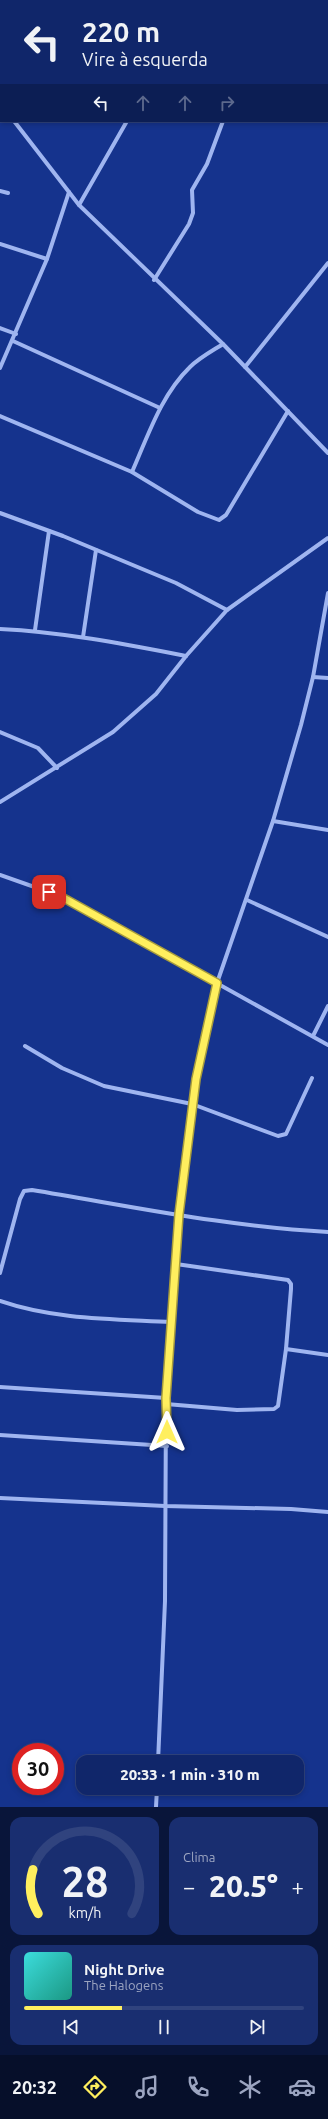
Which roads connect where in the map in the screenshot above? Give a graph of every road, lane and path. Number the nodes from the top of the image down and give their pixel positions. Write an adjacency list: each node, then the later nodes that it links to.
1 (15, 122): 5 (street)
2 (126, 122): 7 (street)
3 (223, 122): 11 (street)
4 (0, 191): 6 (street)
5 (69, 192): 7 (street); 9 (street)
6 (8, 193)
7 (79, 205): 11 (street)
8 (0, 244): 9 (street)
9 (47, 259): 13 (street)
10 (328, 263): 16 (street)
11 (154, 280): 15 (street)
12 (0, 328): 13 (street)
13 (16, 334): 14 (street)
14 (13, 341): 17 (street); 18 (street)
15 (223, 344): 16 (street); 18 (street)
16 (245, 367): 19 (street)
17 (0, 368)
18 (160, 408): 22 (street)
19 (288, 411): 21 (street); 22 (street)
20 (0, 416): 22 (street)
21 (328, 453)
22 (132, 472)
23 (0, 513): 24 (street)
24 (49, 531): 26 (street); 30 (street)
25 (328, 538): 28 (street)
26 (96, 550): 28 (street); 31 (street)
27 (328, 593): 33 (street)
28 (227, 610): 32 (street)
29 (0, 629): 30 (street)
30 (35, 630): 31 (street)
31 (83, 636): 32 (street)
32 (186, 656): 36 (street)
33 (313, 677): 34 (street); 38 (street)
34 (328, 678)
35 (0, 732): 36 (street)
36 (57, 768): 37 (street)
37 (0, 802)
38 (273, 821): 39 (street); 41 (street)
39 (328, 830)
40 (0, 875): 43 (street)
41 (247, 900): 42 (street); 43 (street)
42 (328, 937)
43 (217, 983): 45 (street); 49 (street)
44 (328, 1006): 45 (street)
45 (313, 1036): 46 (street)
46 (328, 1045)
47 (25, 1046): 49 (street)
48 (312, 1078): 49 (street)
49 (192, 1104): 50 (street)
50 (179, 1214): 51 (street); 52 (street); 53 (street)
51 (328, 1232)
52 (176, 1264): 55 (street); 56 (street)
53 (0, 1273)
54 (0, 1301): 55 (street)
55 (172, 1322): 59 (street)
56 (286, 1349): 57 (street); 60 (street)
57 (328, 1356)
58 (0, 1386): 59 (street)
59 (166, 1398): 60 (street)
60 (166, 1404): 62 (street)
61 (0, 1435): 62 (street)
62 (167, 1446): 64 (street)
63 (0, 1498): 64 (street)
64 (165, 1506): 65 (street); 66 (street)
65 (328, 1512)
66 (158, 1755)
67 (157, 1795): 68 (street)
68 (156, 1807)

